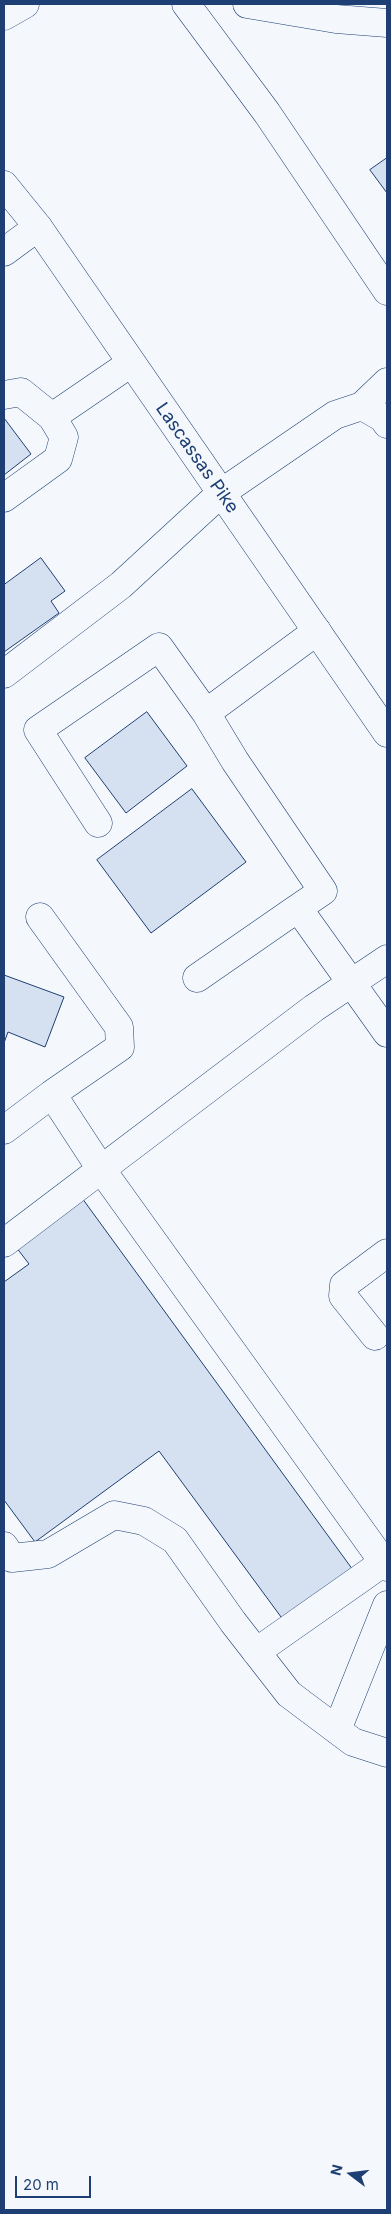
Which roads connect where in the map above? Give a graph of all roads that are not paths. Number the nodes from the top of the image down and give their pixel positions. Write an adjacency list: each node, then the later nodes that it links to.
1 (25, 4): 4 (main road)
2 (186, 4): 9 (main road)
3 (247, 4): 5 (main road)
4 (4, 16)
5 (387, 23)
6 (4, 185): 7 (main road, Lascassas Pike)
7 (38, 227): 8 (main road); 10 (main road, Lascassas Pike)
8 (4, 252)
9 (387, 291)
10 (131, 363): 14 (main road); 16 (main road, Lascassas Pike)
11 (387, 382): 13 (main road)
12 (4, 395): 14 (main road)
13 (362, 406): 15 (main road); 16 (main road)
14 (52, 418): 17 (main road)
15 (387, 424)
16 (221, 494): 18 (main road, Lascassas Pike); 19 (main road)
17 (4, 498)
18 (317, 631): 20 (main road); 21 (main road, Lascassas Pike)
19 (4, 674)
20 (206, 713): 22 (main road); 23 (main road)
21 (387, 733)
22 (98, 823)
23 (298, 908): 26 (main road); 27 (main road)
24 (40, 917): 29 (main road)
25 (387, 959): 27 (main road)
26 (196, 978)
27 (352, 983): 28 (main road); 31 (main road)
28 (387, 1032)
29 (52, 1094): 30 (main road); 31 (main road)
30 (4, 1130)
31 (102, 1169): 32 (main road); 36 (main road)
32 (4, 1243)
33 (387, 1253): 34 (main road)
34 (383, 1340)
35 (4, 1546): 38 (main road)
36 (386, 1565): 38 (main road)
37 (387, 1605): 39 (main road)
38 (256, 1652): 39 (main road)
39 (337, 1730): 40 (main road)
40 (387, 1753)

